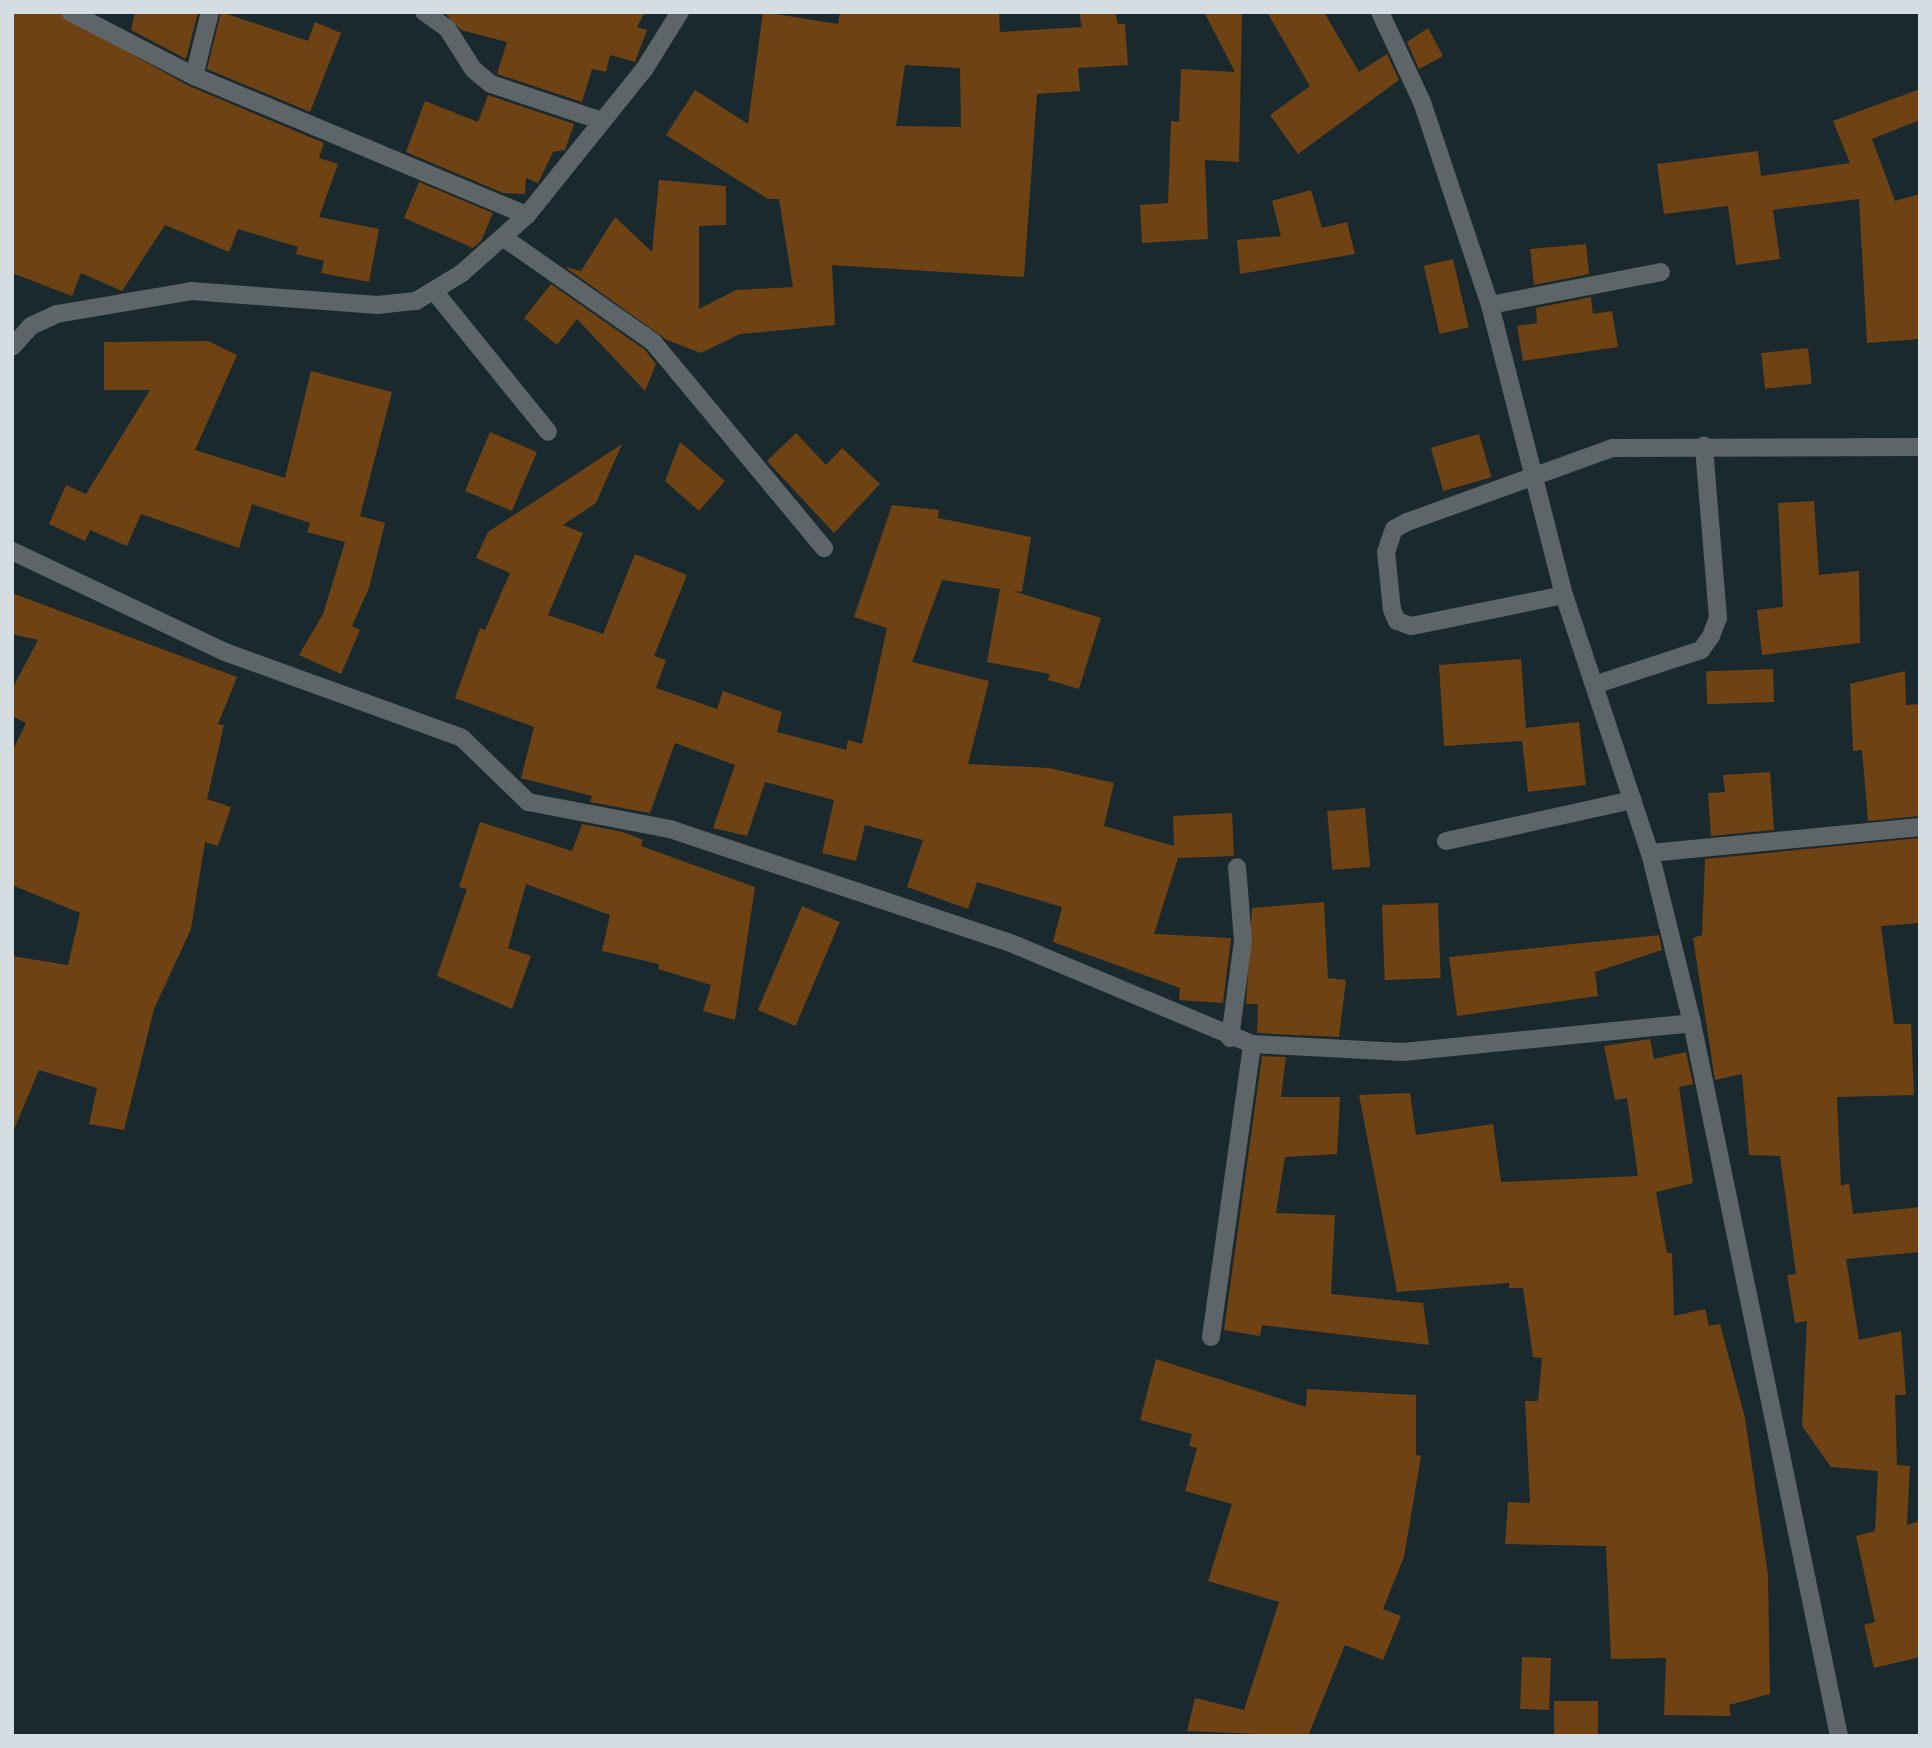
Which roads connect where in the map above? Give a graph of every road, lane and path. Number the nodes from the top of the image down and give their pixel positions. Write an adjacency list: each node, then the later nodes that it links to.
1 (70, 12): 6 (street)
2 (210, 12): 6 (street)
3 (424, 12): 7 (street)
4 (680, 12): 7 (street)
5 (1380, 12): 12 (street)
6 (194, 76): 8 (street)
7 (602, 121): 8 (street)
8 (527, 215): 9 (street)
9 (507, 241): 11 (street); 18 (street)
10 (1661, 272): 12 (street)
11 (434, 291): 13 (street); 14 (street)
12 (1490, 305): 17 (street)
13 (12, 347)
14 (548, 432)
15 (1704, 446): 16 (street); 17 (street); 21 (street)
16 (1920, 447)
17 (1534, 474): 20 (street); 20 (street)
18 (824, 548)
19 (12, 551): 28 (street)
20 (1564, 595): 21 (street)
21 (1594, 685): 22 (street)
22 (1633, 800): 24 (street); 25 (street)
23 (1920, 827): 25 (street)
24 (1446, 841)
25 (1650, 853): 27 (street)
26 (1237, 867): 28 (street)
27 (1692, 1023): 29 (street); 31 (street)
28 (1230, 1038): 29 (street)
29 (1252, 1044): 30 (street)
30 (1211, 1337)
31 (1839, 1736)

